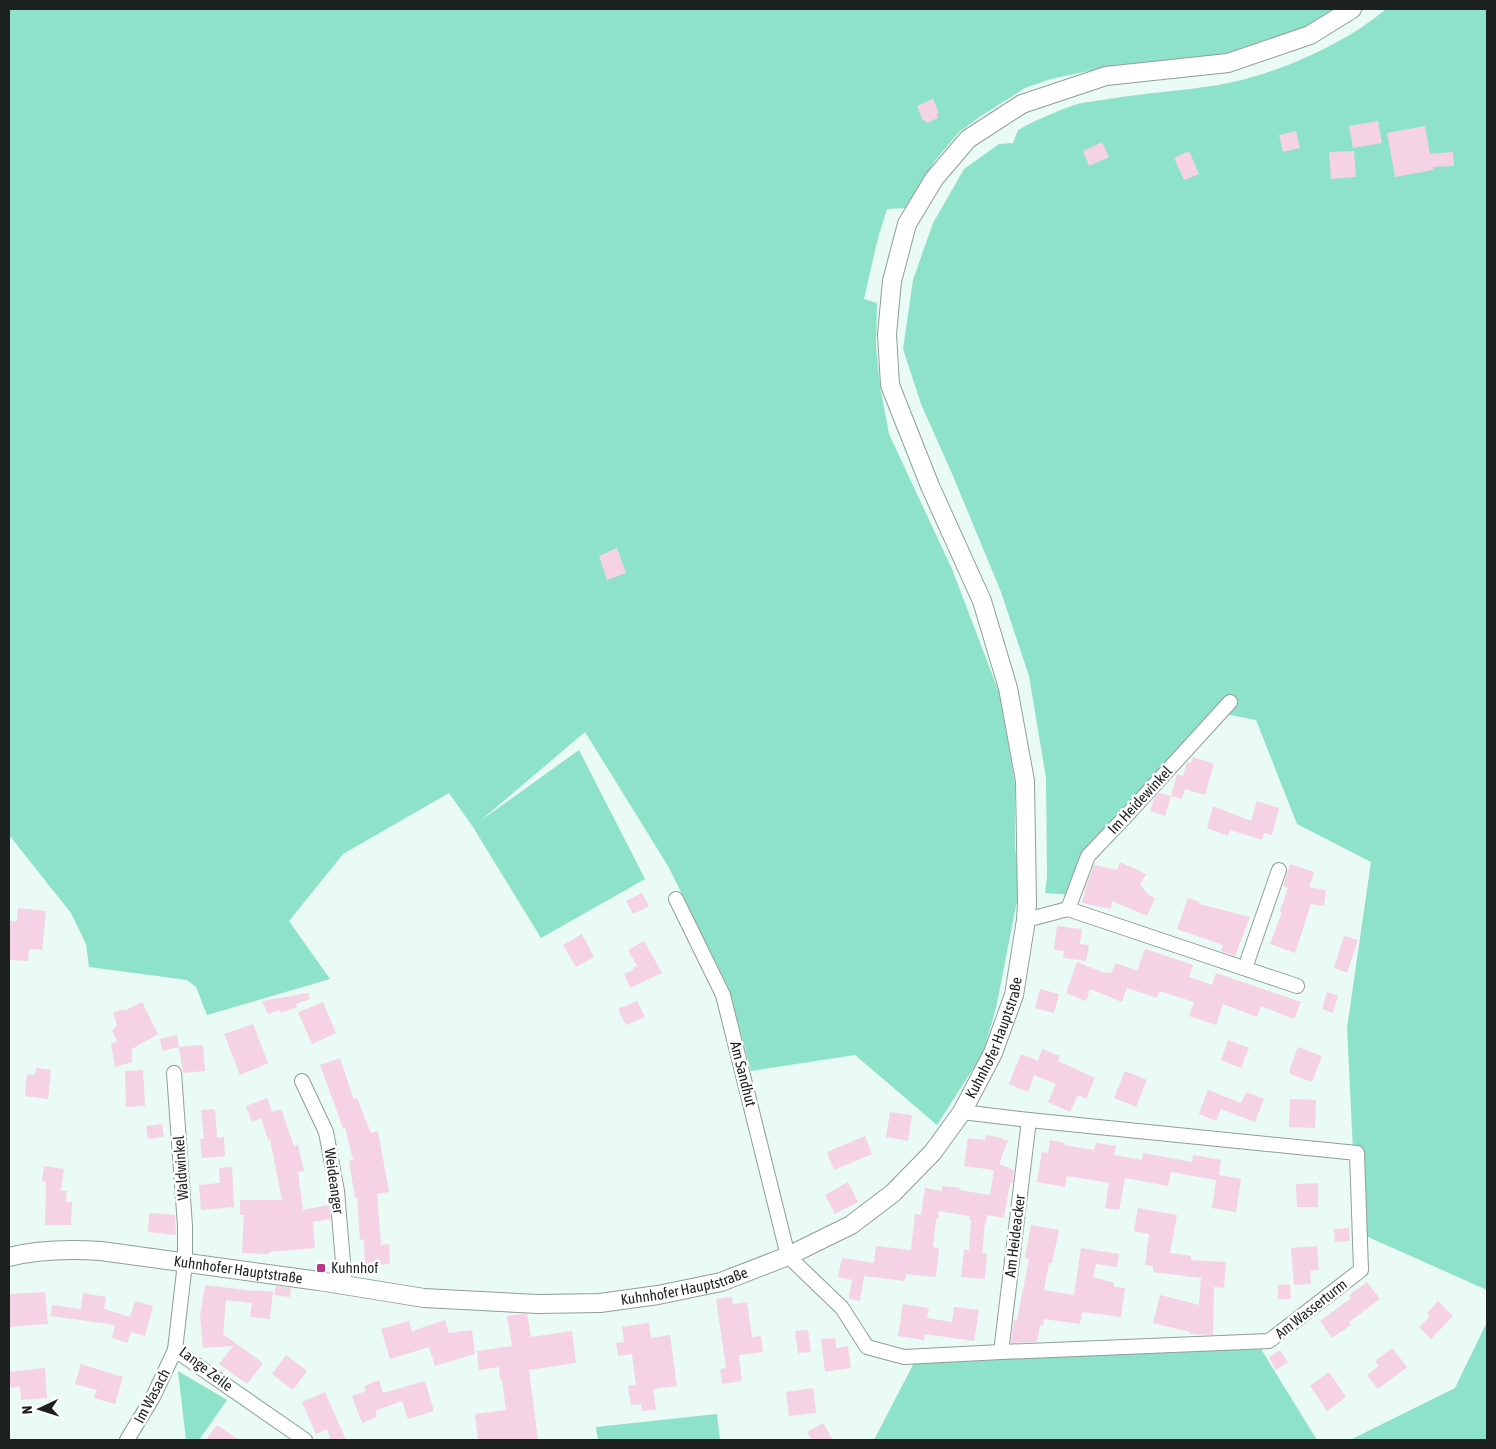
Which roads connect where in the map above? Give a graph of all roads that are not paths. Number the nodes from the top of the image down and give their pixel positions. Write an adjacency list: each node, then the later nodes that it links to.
1 (1352, 9): 6 (street, Kuhnhofer Hauptstraße)
2 (1230, 702): 5 (street, Im Heidewinkel)
3 (1279, 870): 7 (street)
4 (676, 899): 13 (street, Am Sandhut)
5 (1068, 909): 6 (street); 7 (street)
6 (1026, 920): 11 (street, Kuhnhofer Hauptstraße)
7 (1245, 968): 8 (street)
8 (1297, 986)
9 (174, 1073): 15 (street, Waldwinkel)
10 (302, 1081): 16 (street, Weideanger)
11 (962, 1112): 12 (street, Am Wasserturm); 13 (street, Kuhnhofer Hauptstraße)
12 (1029, 1120): 18 (street, Am Heideacker); 18 (street, Am Wasserturm)
13 (788, 1256): 16 (street, Kuhnhofer Hauptstraße); 18 (street, Am Wasserturm)
14 (9, 1257): 15 (street, Kuhnhofer Hauptstraße)
15 (185, 1263): 16 (street, Kuhnhofer Hauptstraße); 17 (street, Lange Zeile)
16 (345, 1286)
17 (175, 1350): 19 (street, Im Wasach); 20 (street, Lange Zeile)
18 (1001, 1352)
19 (127, 1440)
20 (305, 1440)

